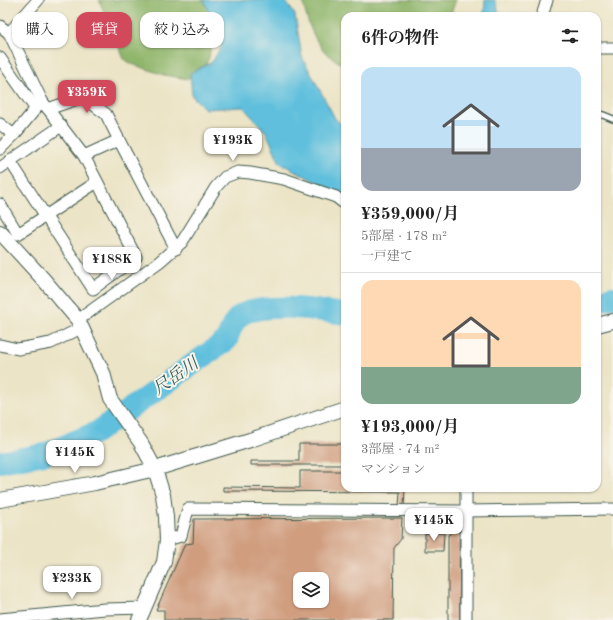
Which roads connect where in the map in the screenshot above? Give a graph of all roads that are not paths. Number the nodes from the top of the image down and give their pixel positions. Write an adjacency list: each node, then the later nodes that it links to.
1 (38, 0): 5 (street)
2 (547, 0): 3 (street)
3 (543, 12)
4 (0, 26): 5 (street)
5 (9, 34): 9 (street)
6 (601, 48): 7 (street)
7 (613, 48)
8 (0, 58): 9 (street)
9 (42, 106): 13 (street); 14 (street); 15 (street)
10 (601, 115): 11 (lane)
11 (613, 119)
12 (0, 124): 14 (street)
13 (61, 126): 17 (street); 18 (street)
14 (14, 135): 16 (street)
15 (119, 140): 17 (street); 25 (street)
16 (0, 149)
17 (84, 156): 20 (street)
18 (10, 161): 19 (street); 23 (street)
19 (0, 168)
20 (97, 182): 23 (street); 23 (street)
21 (341, 201): 25 (street)
22 (0, 204): 23 (street)
23 (46, 216)
24 (0, 232): 27 (street)
25 (176, 248): 27 (street)
26 (613, 321): 28 (street)
27 (80, 324): 29 (street); 31 (street)
28 (601, 324)
29 (0, 345)
30 (341, 409): 31 (street)
31 (155, 469): 33 (street); 36 (street)
32 (466, 492): 35 (street)
33 (0, 500)
34 (613, 509): 35 (street)
35 (466, 511): 36 (street); 39 (street)
36 (167, 540): 37 (street)
37 (142, 614): 38 (street)
38 (0, 619)
39 (466, 620)

